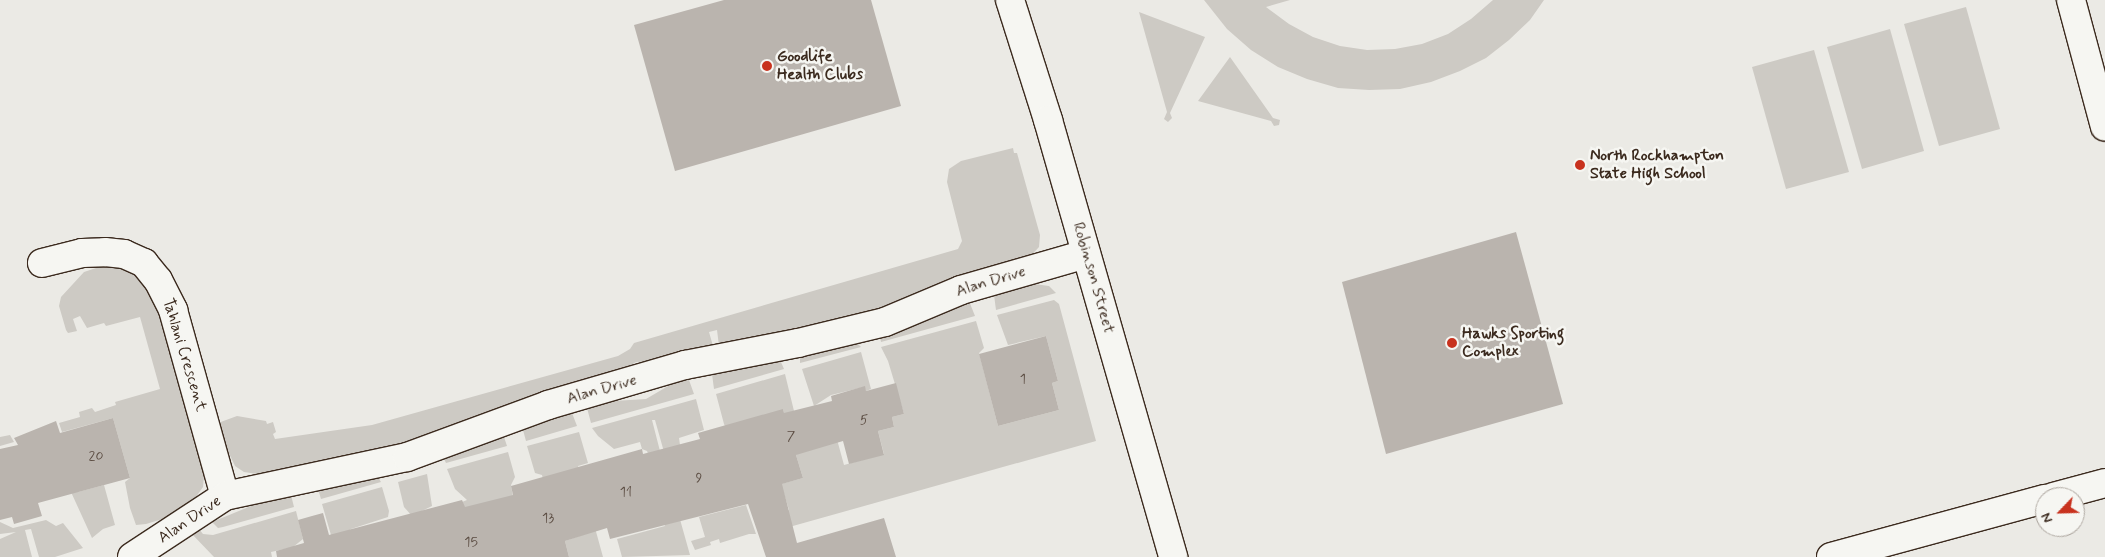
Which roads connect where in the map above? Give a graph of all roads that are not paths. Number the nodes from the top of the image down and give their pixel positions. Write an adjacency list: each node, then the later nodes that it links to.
1 (1010, 0): 4 (street, Robinson Street)
2 (2071, 0): 3 (street)
3 (2105, 128)
4 (1086, 254): 8 (street, Alan Drive); 11 (street, Robinson Street)
5 (42, 263): 8 (street, Tahlani Crescent)
6 (2105, 483): 7 (street)
7 (2085, 488)
8 (225, 496): 10 (street, Alan Drive)
9 (2035, 502): 12 (street)
10 (132, 557)
11 (1173, 557)
12 (1832, 557)

